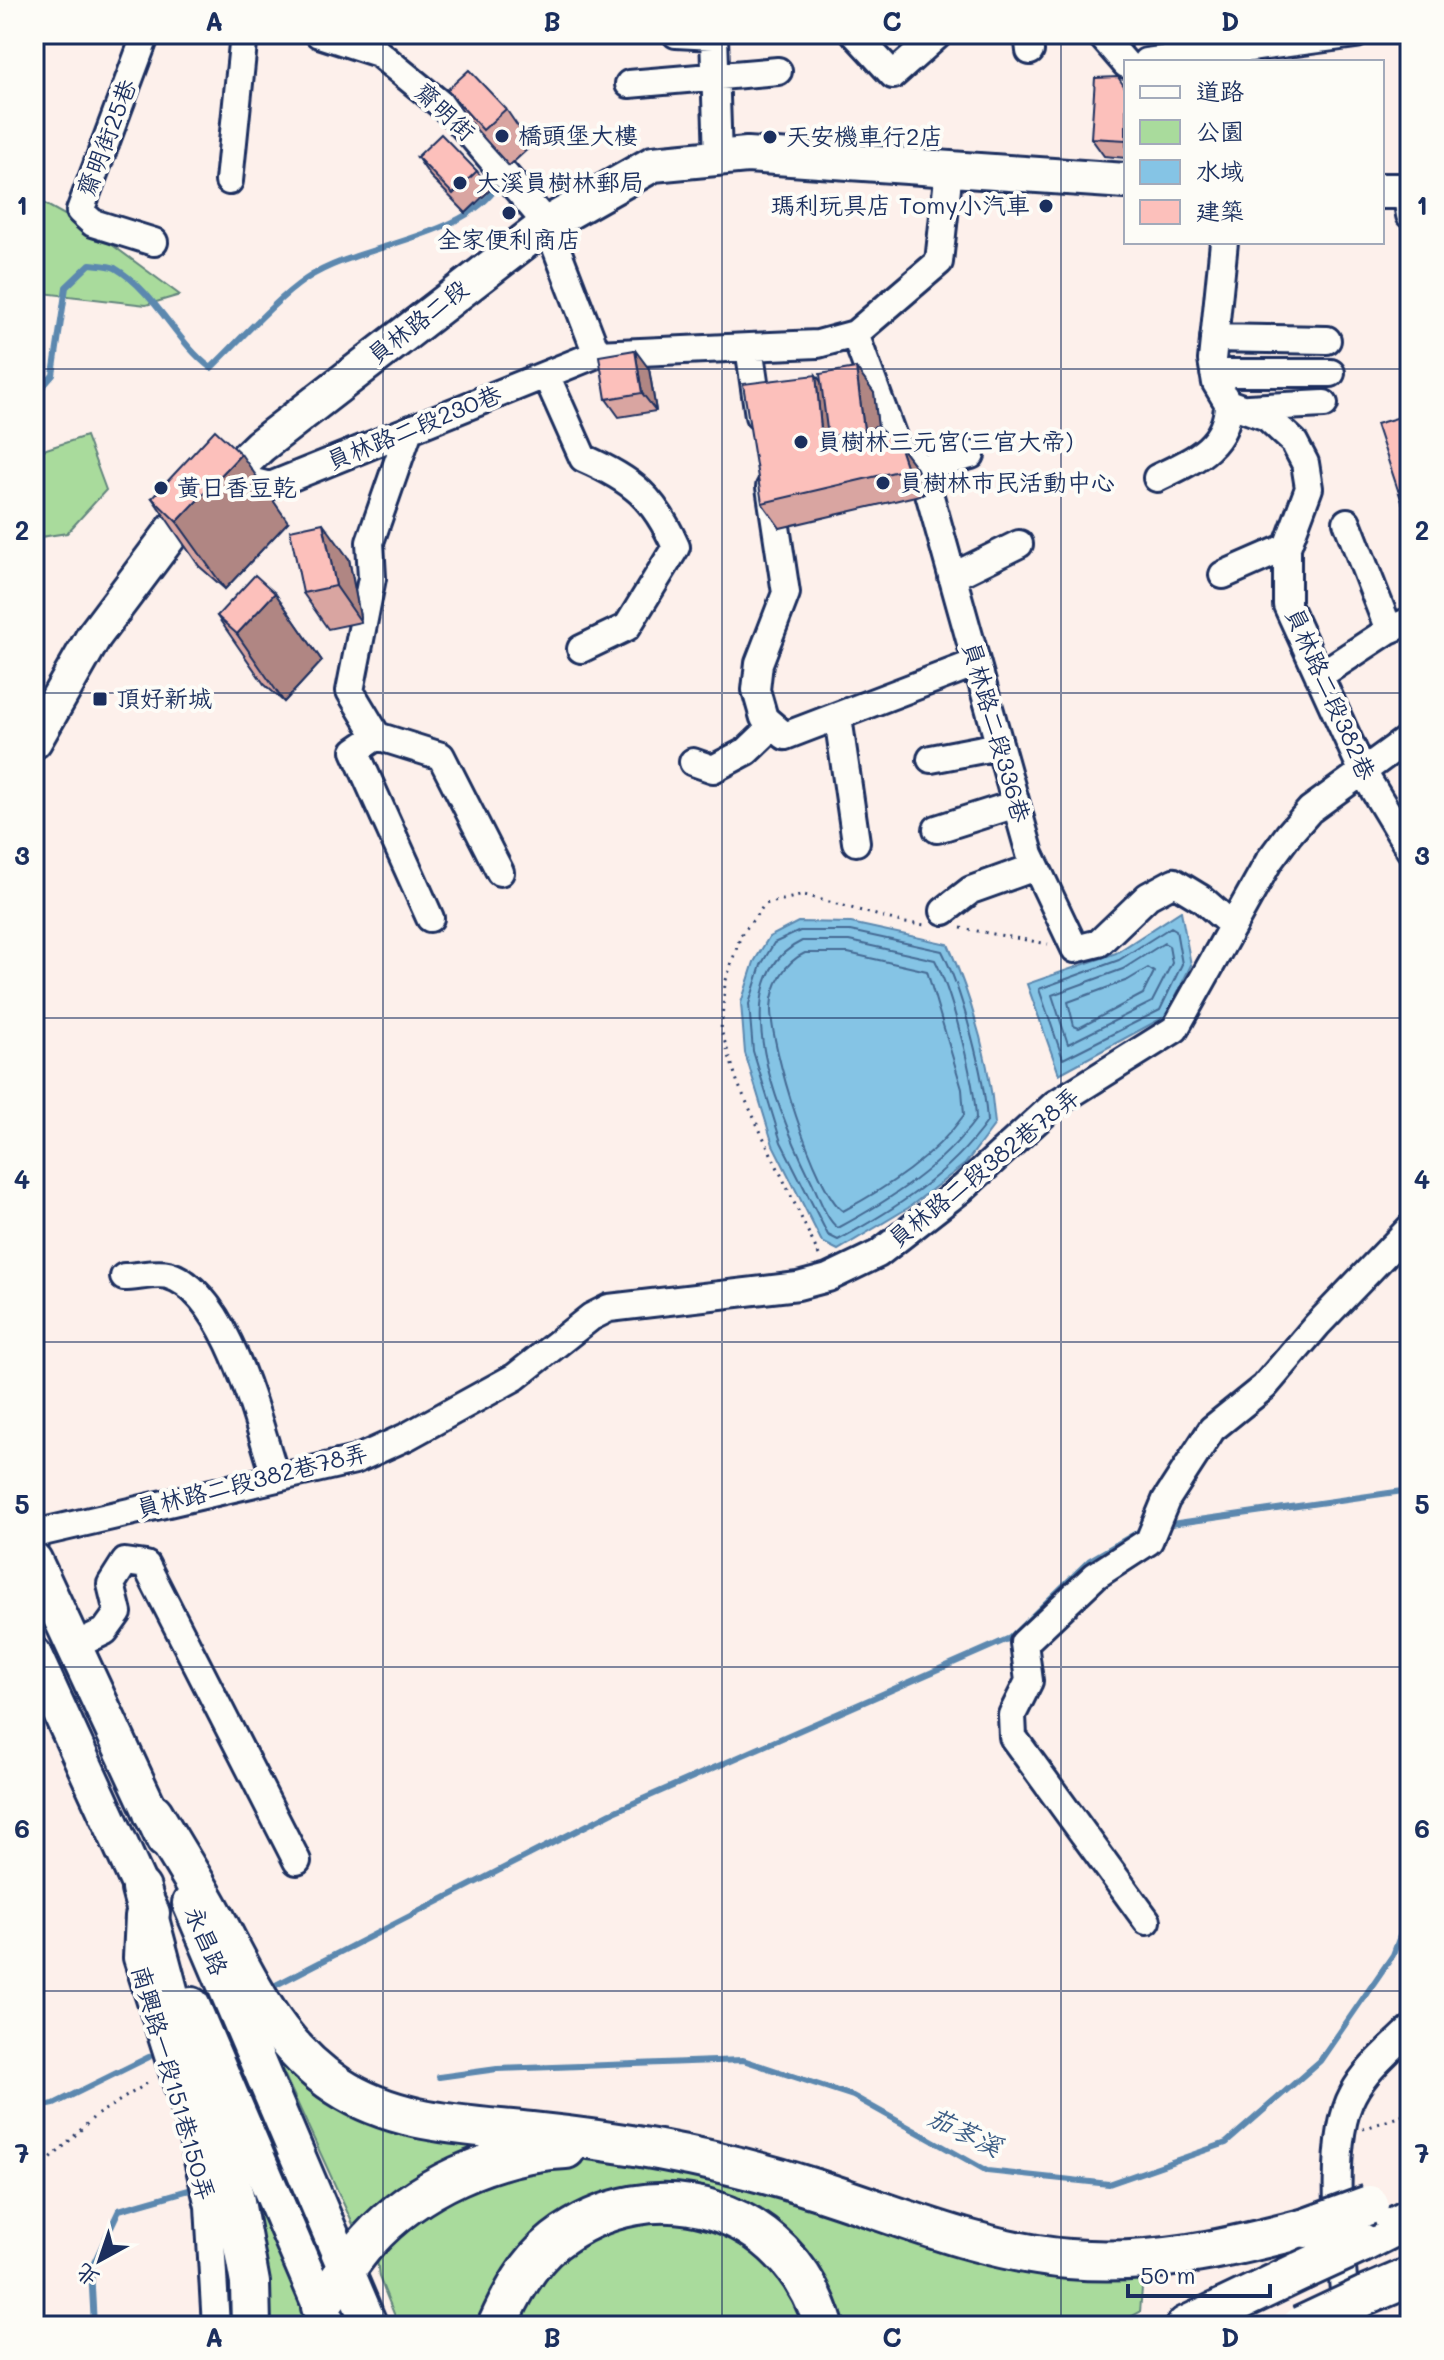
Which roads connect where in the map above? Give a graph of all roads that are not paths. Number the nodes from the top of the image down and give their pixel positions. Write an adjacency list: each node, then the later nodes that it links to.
1 (146, 34): 22 (street, 齋明街25巷)
2 (244, 34): 19 (street)
3 (323, 34): 11 (street, 齋明街)
4 (676, 34): 15 (street)
5 (855, 34): 6 (street)
6 (939, 34)
7 (1100, 34): 13 (street)
8 (1356, 34): 9 (street)
9 (1315, 36): 10 (street)
10 (1234, 42): 12 (street)
11 (383, 44): 21 (street, 齋明街)
12 (1155, 60)
13 (1124, 62)
14 (778, 71): 15 (street)
15 (717, 75): 16 (street); 17 (street)
16 (629, 84)
17 (718, 158): 18 (main road, 員林路二段); 21 (main road, 員林路二段)
18 (949, 169): 20 (main road, 員林路二段); 24 (street)
19 (229, 181)
20 (1124, 181)
21 (547, 224): 28 (street, 齋明街); 37 (main road, 員林路二段)
22 (154, 242)
23 (1224, 244): 25 (street)
24 (855, 334): 27 (street); 36 (street, 員林路二段336巷)
25 (1214, 338): 26 (street); 29 (street)
26 (1327, 340)
27 (749, 347): 28 (street, 員林路二段230巷); 50 (street)
28 (597, 354): 31 (street, 員林路二段230巷)
29 (1214, 373): 30 (street); 33 (street)
30 (1331, 373)
31 (546, 375): 34 (street, 員林路二段230巷); 45 (street)
32 (1324, 404): 33 (street)
33 (1238, 405): 38 (street); 41 (street, 員林路二段382巷)
34 (409, 430): 37 (street, 員林路二段230巷); 52 (street)
35 (971, 455): 36 (street)
36 (922, 468): 43 (street, 員林路二段336巷)
37 (229, 476): 48 (main road, 員林路二段)
38 (1157, 478)
39 (1347, 522): 44 (street)
40 (1019, 544): 43 (street)
41 (1287, 547): 42 (street); 47 (street, 員林路二段382巷)
42 (1223, 575)
43 (952, 577): 46 (street, 員林路二段336巷)
44 (1399, 626): 47 (street)
45 (581, 649)
46 (976, 663): 49 (street); 55 (street, 員林路二段336巷)
47 (1319, 676): 58 (street, 員林路二段382巷)
48 (63, 692): 51 (main road, 員林路二段); 54 (main road, 員林路二段)
49 (838, 717): 50 (street); 61 (street)
50 (773, 726): 57 (street)
51 (34, 727)
52 (377, 736): 64 (street); 65 (street)
53 (1410, 737): 58 (street, 員林路二段382巷78弄)
54 (34, 741)
55 (999, 746): 56 (street); 59 (street, 員林路二段336巷)
56 (931, 759)
57 (693, 762)
58 (1363, 772): 62 (street, 員林路二段382巷); 67 (street, 員林路二段382巷78弄)
59 (1016, 804): 60 (street); 63 (street, 員林路二段336巷)
60 (937, 829)
61 (856, 842)
62 (1410, 850)
63 (1035, 867): 66 (street); 67 (street, 員林路二段336巷)
64 (500, 872)
65 (430, 918)
66 (944, 921)
67 (1233, 926): 70 (street, 員林路二段382巷78弄)
68 (1410, 1228): 78 (street)
69 (124, 1277): 70 (street)
70 (276, 1478): 71 (street, 員林路二段382巷78弄)
71 (34, 1534)
72 (34, 1560): 73 (main road, 永昌路)
73 (76, 1645): 75 (main road, 永昌路); 76 (street)
74 (34, 1655): 77 (main road, 永昌路)
75 (153, 1813): 80 (highway); 83 (main road, 永昌路)
76 (297, 1861)
77 (141, 1889): 86 (main road, 永昌路); 87 (street, 南興路一段151巷150弄); 88 (highway)
78 (1147, 1921)
79 (1410, 2030): 85 (street)
80 (645, 2146): 81 (highway, bridge); 83 (highway)
81 (1410, 2194)
82 (1410, 2219): 92 (highway, bridge)
83 (345, 2272): 86 (highway); 89 (main road, 永昌路)
84 (1410, 2277): 85 (highway)
85 (1356, 2311): 93 (highway, bridge)
86 (325, 2316)
87 (216, 2326)
88 (251, 2326)
89 (370, 2326)
90 (497, 2326): 91 (highway)
91 (824, 2326)
92 (1186, 2326)
93 (1301, 2326)

